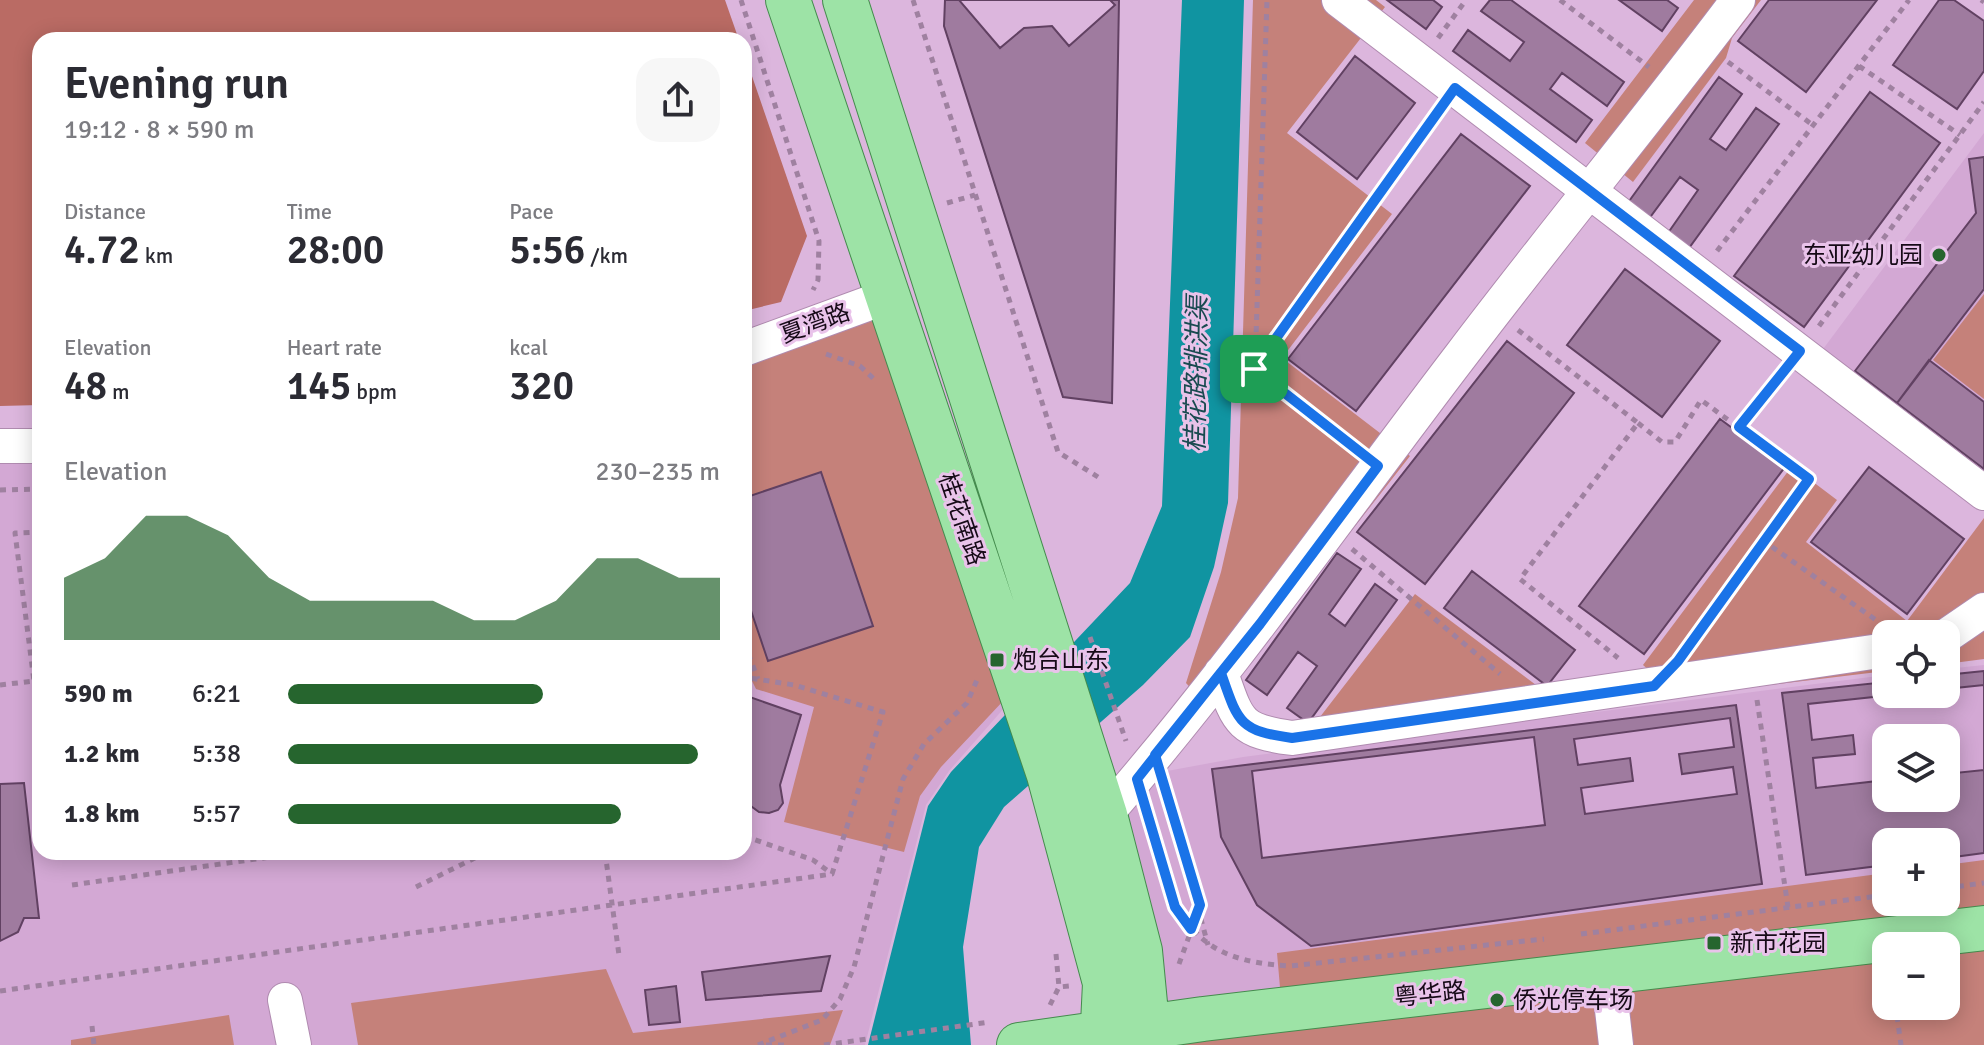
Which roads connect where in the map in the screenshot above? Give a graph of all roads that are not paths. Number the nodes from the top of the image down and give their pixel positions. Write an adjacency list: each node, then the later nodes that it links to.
1 (788, 0): 6 (main road, 桂花南路)
2 (845, 0): 15 (main road, 桂花南路)
3 (1339, 0): 5 (street)
4 (1738, 0): 5 (street)
5 (1592, 192): 10 (street); 14 (street)
6 (886, 297): 7 (street, 夏湾路); 21 (main road, 桂花南路)
7 (752, 346)
8 (0, 446): 9 (street)
9 (32, 446)
10 (1984, 493)
11 (1984, 610): 12 (street)
12 (1960, 626)
13 (1872, 641): 14 (street)
14 (1221, 673): 15 (street)
15 (1105, 815): 20 (main road, 桂花南路)
16 (1984, 928): 17 (main road, 粤华路)
17 (1608, 974): 20 (main road, 粤华路); 23 (street)
18 (285, 1000): 22 (street)
19 (1010, 1032): 21 (main road, 粤华路)
20 (1150, 1036): 21 (main road, 粤华路)
21 (1103, 1038)
22 (294, 1045)
23 (1616, 1045)

